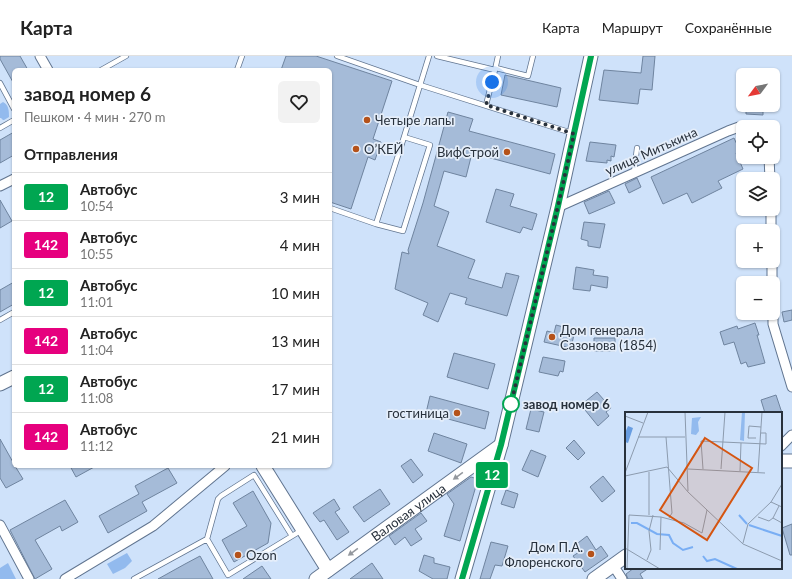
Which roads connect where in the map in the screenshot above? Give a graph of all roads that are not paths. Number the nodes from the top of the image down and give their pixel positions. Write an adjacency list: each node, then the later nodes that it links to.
1 (40, 56): 11 (street)
2 (126, 56): 12 (lane)
3 (242, 56): 13 (lane)
4 (337, 56): 10 (lane)
5 (429, 56): 16 (lane)
6 (440, 56): 14 (lane)
7 (498, 56): 14 (lane)
8 (533, 56): 14 (lane)
9 (591, 56): 22 (main road)
10 (349, 58): 16 (lane)
11 (47, 68)
12 (105, 68)
13 (238, 68)
14 (496, 69): 18 (lane)
15 (0, 83): 17 (lane)
16 (420, 85): 18 (lane); 23 (lane)
17 (12, 104)
18 (486, 105): 22 (lane)
19 (12, 121): 20 (lane)
20 (0, 128)
21 (736, 128): 25 (street, улица Митькина)
22 (574, 134): 28 (main road)
23 (404, 138): 30 (lane); 30 (lane)
24 (637, 148): 25 (lane)
25 (634, 173): 28 (street, улица Митькина)
26 (12, 180): 27 (street)
27 (0, 186)
28 (558, 206): 38 (main road)
29 (332, 209): 30 (lane)
30 (376, 224)
31 (12, 313): 32 (lane)
32 (0, 320)
33 (773, 320): 36 (street)
34 (12, 378): 35 (main road)
35 (0, 384)
36 (792, 387)
37 (792, 435): 39 (street)
38 (501, 445): 47 (main road, Валовая улица, one-way to 47); 53 (main road)
39 (782, 445)
40 (223, 468): 50 (street)
41 (261, 470): 43 (main road); 44 (lane)
42 (0, 525): 49 (street)
43 (297, 532): 47 (main road); 48 (lane)
44 (207, 539): 48 (lane); 51 (lane)
45 (625, 557): 46 (main road)
46 (613, 565): 54 (main road); 55 (street)
47 (328, 570): 52 (main road, Валовая улица)
48 (227, 577)
49 (29, 579)
50 (65, 579)
51 (134, 579)
52 (316, 579)
53 (462, 579)
54 (594, 579)
55 (622, 579)

